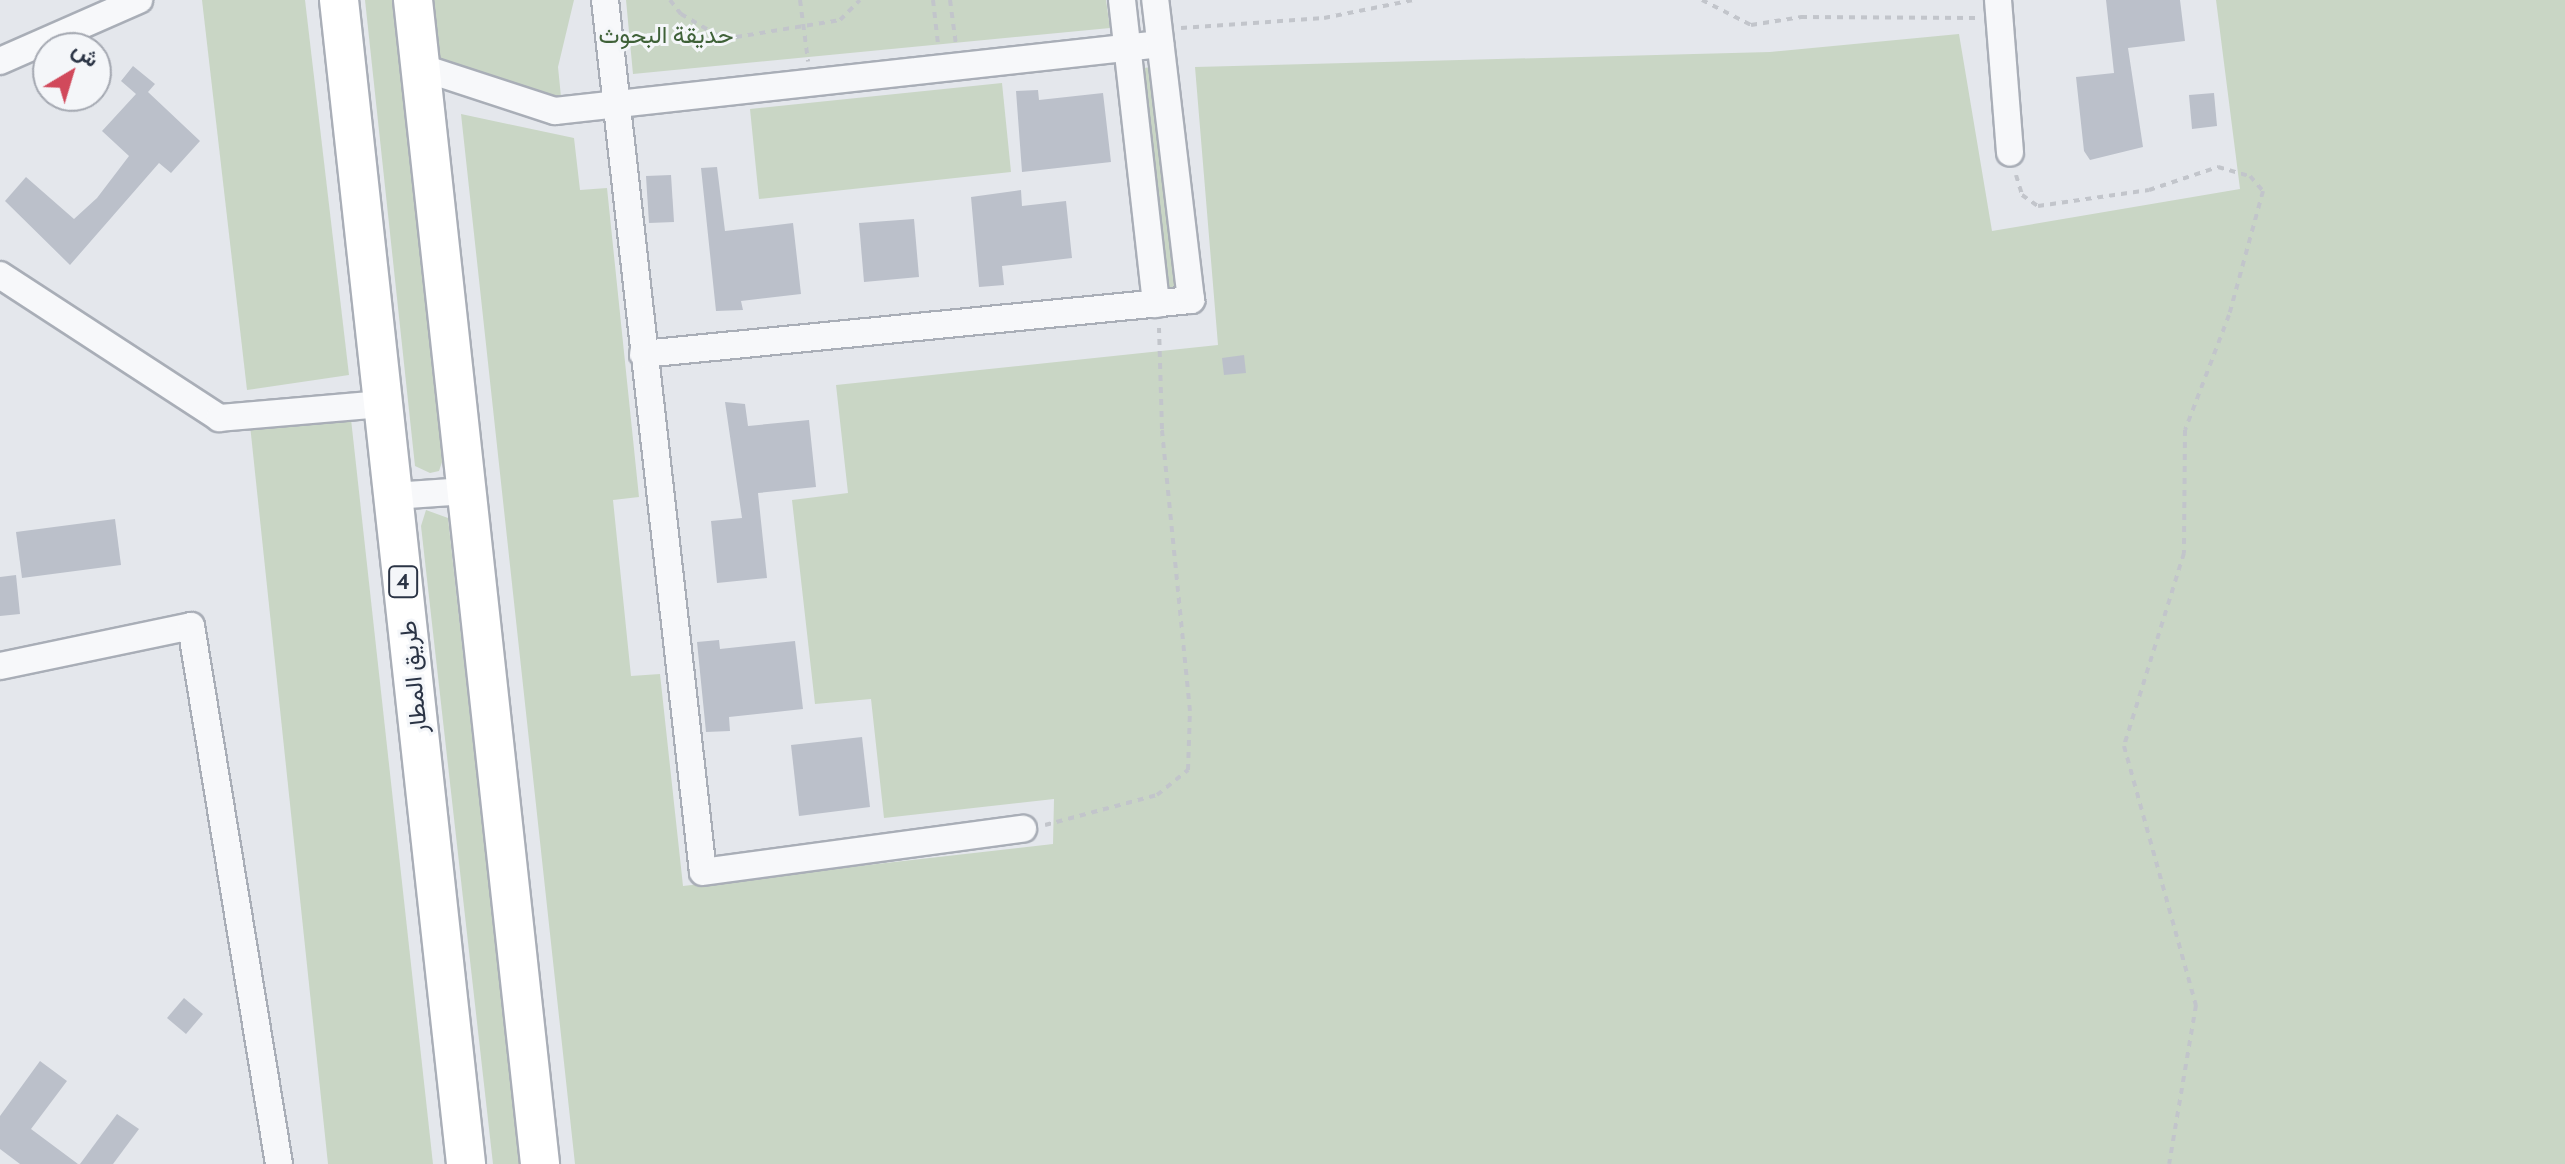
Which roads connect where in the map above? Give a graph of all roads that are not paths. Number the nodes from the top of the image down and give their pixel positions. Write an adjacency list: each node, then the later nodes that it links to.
1 (139, 0): 10 (street)
2 (339, 0): 17 (highway, طريق المطار / 4)
3 (413, 0): 11 (highway)
4 (605, 0): 12 (street)
5 (1122, 0): 9 (street)
6 (1155, 0): 8 (street)
7 (1999, 10): 13 (street)
8 (1159, 36): 9 (street); 15 (street)
9 (1128, 47): 12 (street); 15 (street)
10 (0, 61)
11 (420, 67): 12 (street); 18 (highway)
12 (614, 101): 16 (street)
13 (2010, 153)
14 (0, 275): 17 (street)
15 (1156, 304): 16 (street)
16 (643, 354): 21 (street)
17 (383, 404): 19 (highway, طريق المطار / 4)
18 (466, 491): 19 (street); 24 (highway)
19 (393, 496): 23 (highway, طريق المطار / 4)
20 (0, 666): 22 (street)
21 (1023, 829)
22 (279, 1164)
23 (466, 1164)
24 (540, 1164)

